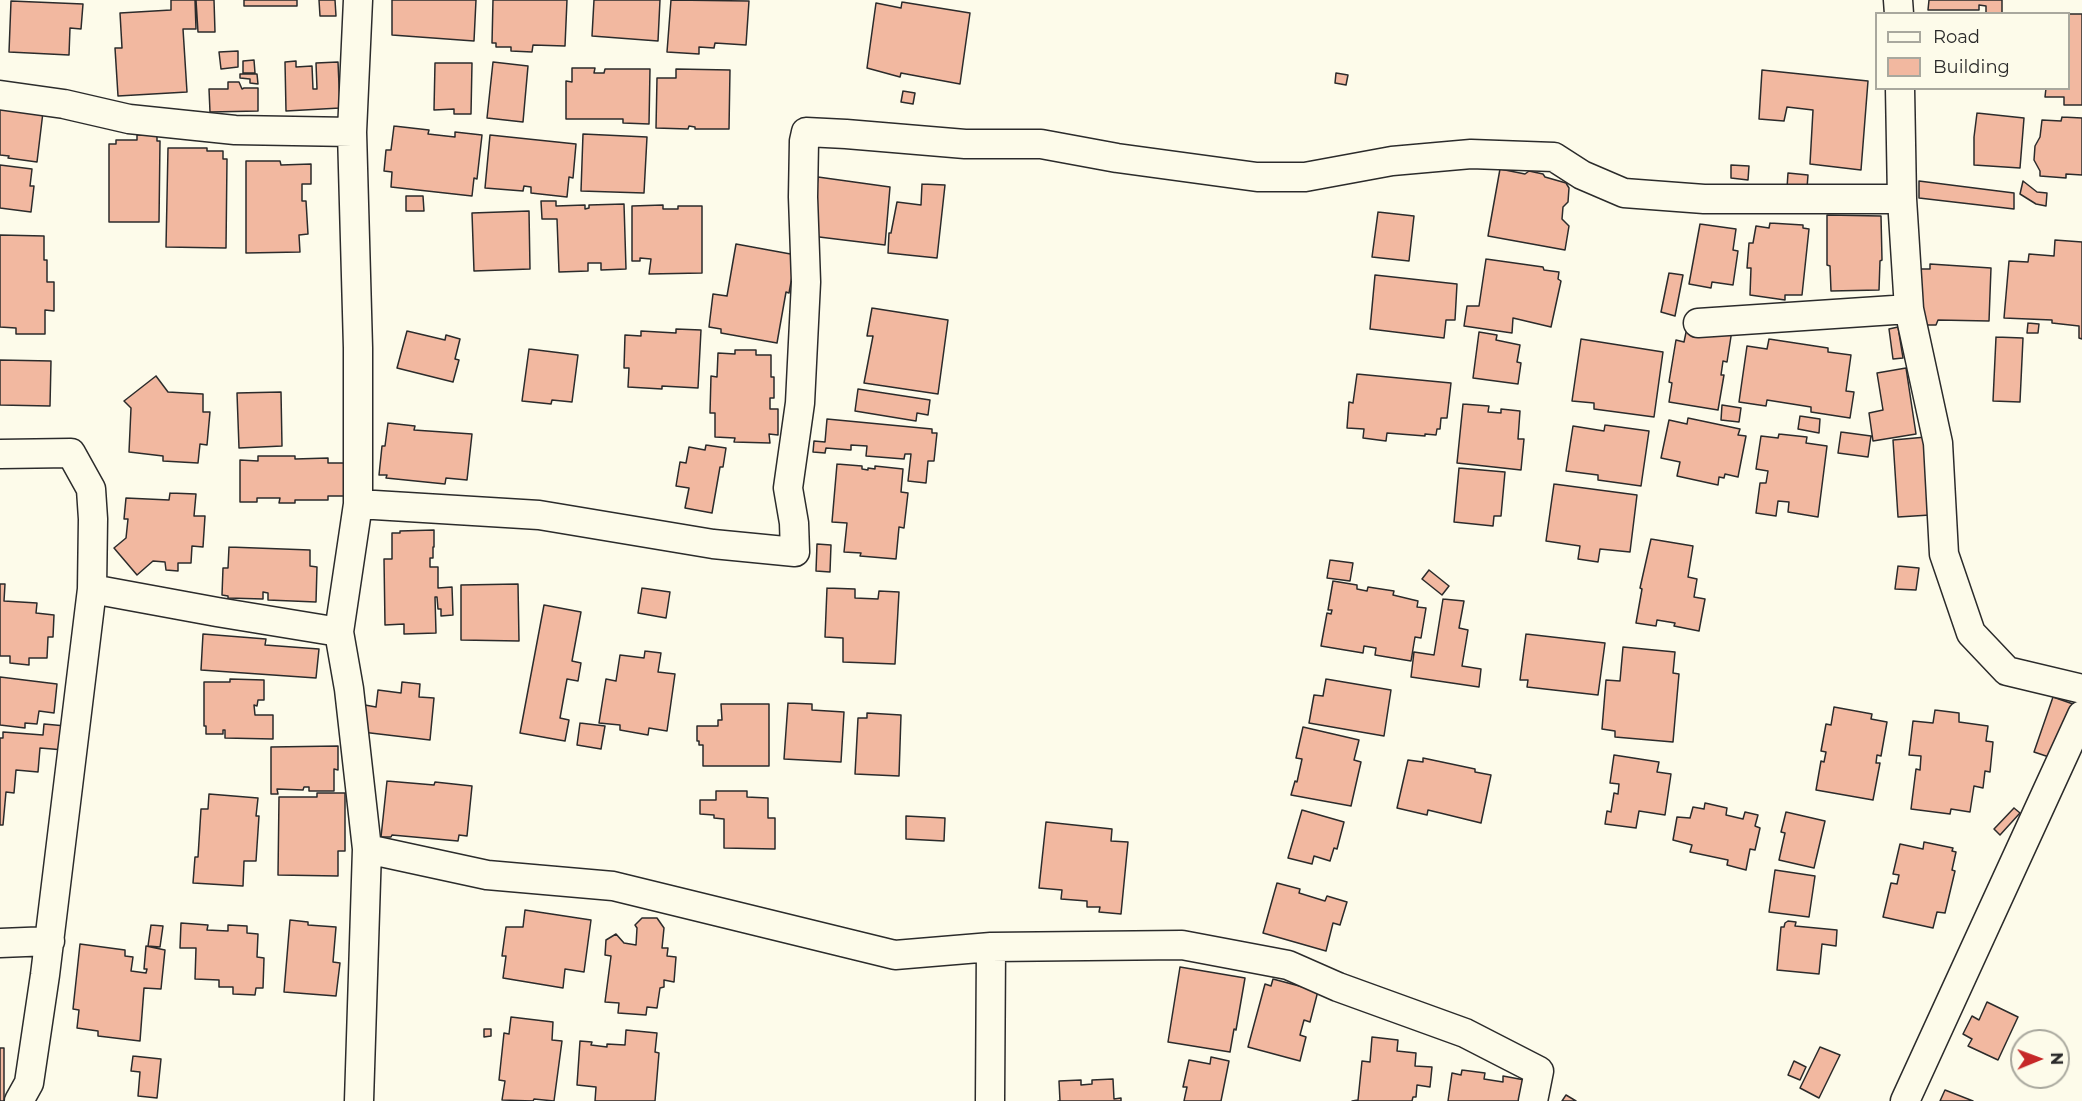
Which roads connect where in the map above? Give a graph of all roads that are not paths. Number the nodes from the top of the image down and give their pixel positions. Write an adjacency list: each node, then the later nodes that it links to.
1 (358, 0): 4 (street)
2 (1900, 90): 5 (street)
3 (0, 95): 4 (street)
4 (352, 132): 9 (street)
5 (1902, 199): 6 (street); 9 (street)
6 (1909, 309): 7 (street); 12 (street)
7 (1698, 322)
8 (0, 454): 10 (street)
9 (358, 504): 11 (street)
10 (92, 589): 11 (street); 15 (street)
11 (339, 632): 14 (street)
12 (2082, 689)
13 (2082, 715): 22 (street)
14 (367, 849): 17 (street); 19 (street)
15 (50, 941): 16 (street); 18 (street)
16 (0, 943)
17 (991, 947): 20 (street); 21 (street)
18 (19, 1101)
19 (359, 1101)
20 (990, 1101)
21 (1533, 1101)
22 (1905, 1101)

